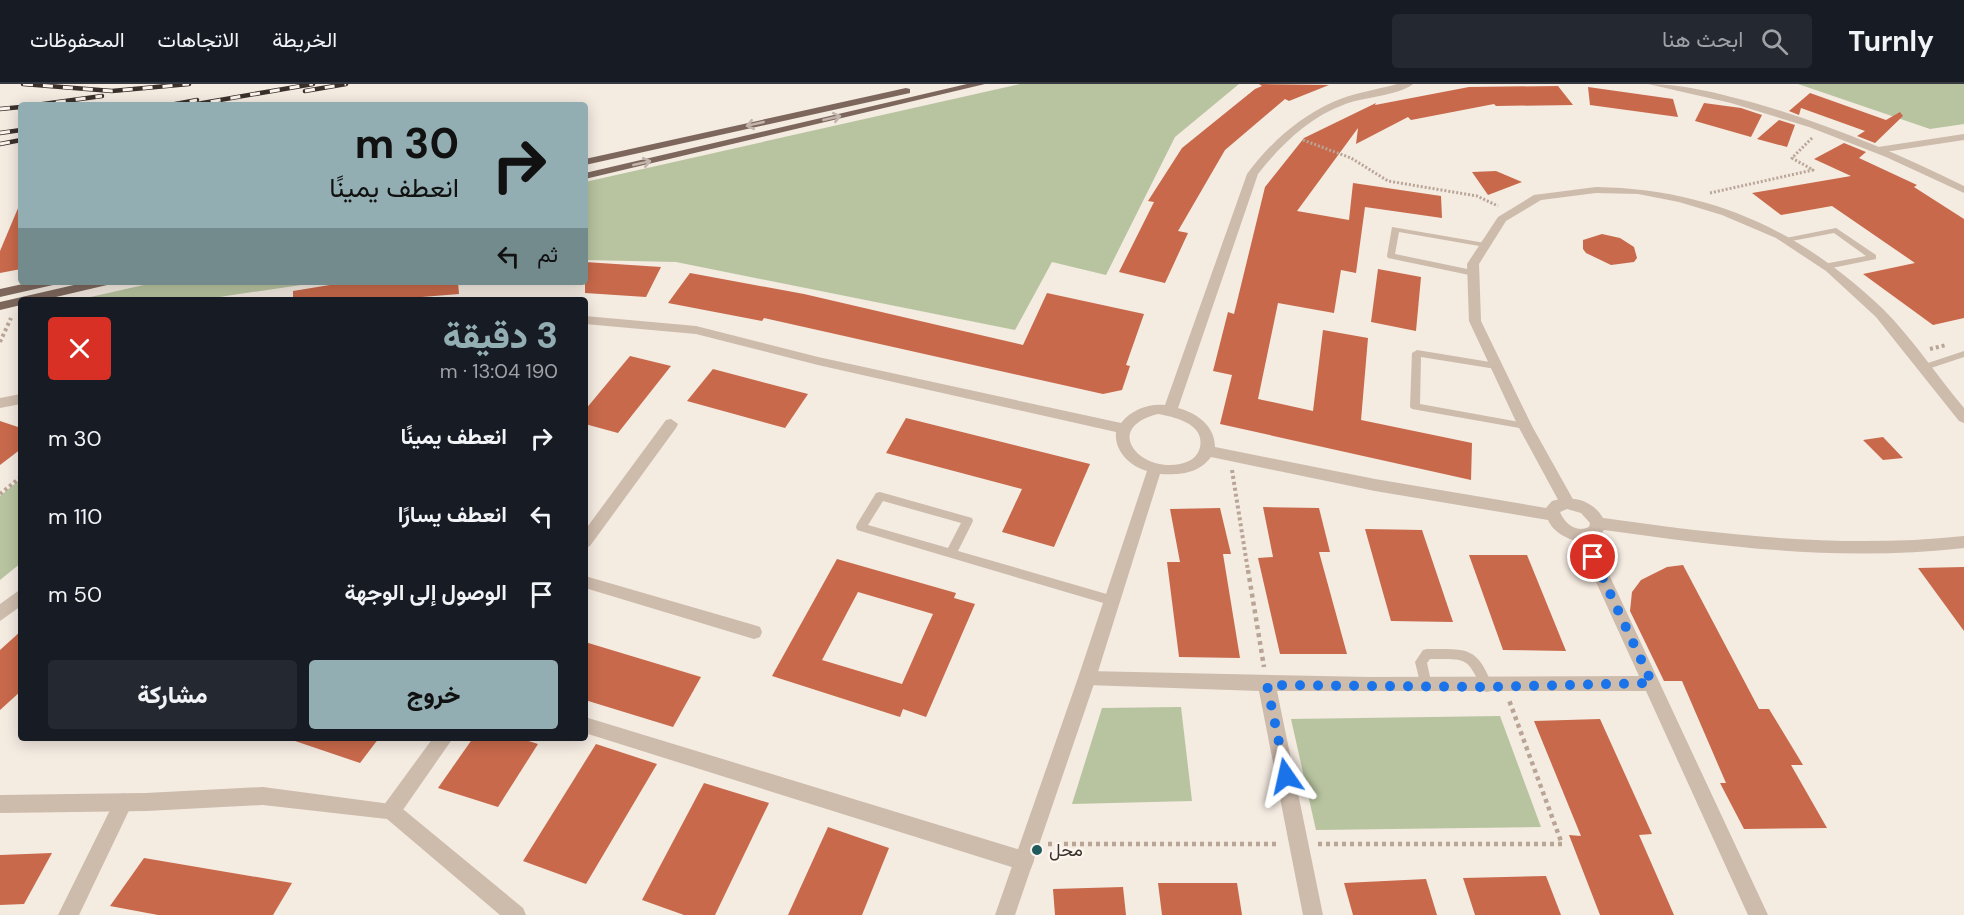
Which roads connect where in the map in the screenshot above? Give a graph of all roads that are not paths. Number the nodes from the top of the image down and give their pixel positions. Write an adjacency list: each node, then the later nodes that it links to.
1 (935, 84): 7 (main road, one-way to 7)
2 (980, 84): 8 (main road, one-way to 2)
3 (1408, 84): 24 (street)
4 (1653, 84): 6 (street)
5 (1964, 137): 6 (street)
6 (1878, 150): 9 (street)
7 (588, 161)
8 (588, 175)
9 (1964, 190)
10 (1786, 240): 11 (street); 12 (street); 12 (lane)
11 (1485, 245): 13 (street); 13 (lane)
12 (1827, 266): 23 (street)
13 (1474, 273): 22 (street)
14 (36, 285): 16 (main road)
15 (90, 285): 17 (main road)
16 (0, 293)
17 (39, 297)
18 (18, 302): 19 (main road)
19 (0, 306)
20 (588, 320): 28 (street)
21 (1964, 354): 23 (lane)
22 (1496, 366): 27 (street); 27 (lane)
23 (1922, 368): 25 (street)
24 (1171, 410): 28 (street); 29 (street)
25 (1964, 418)
26 (671, 424): 35 (street)
27 (1525, 426): 31 (street)
28 (1124, 429): 30 (street)
29 (1208, 451): 30 (street); 32 (street)
30 (1155, 468): 40 (street)
31 (1567, 503): 32 (street); 33 (street)
32 (1552, 515): 34 (street)
33 (1598, 523): 34 (street); 36 (street)
34 (1583, 536): 44 (street)
35 (588, 538)
36 (1964, 542)
37 (951, 553): 37 (lane); 40 (lane)
38 (588, 583): 42 (street)
39 (18, 599): 41 (street)
40 (1110, 600): 43 (street)
41 (0, 614)
42 (754, 632)
43 (1087, 678): 45 (street); 53 (street)
44 (1652, 683): 47 (street); 58 (street)
45 (1267, 685): 46 (street); 57 (street)
46 (1426, 686): 47 (street); 47 (lane)
47 (1487, 687)
48 (588, 726): 53 (street)
49 (442, 741): 52 (street)
50 (124, 802): 51 (street); 52 (street); 54 (street)
51 (0, 804)
52 (391, 811): 55 (street)
53 (1026, 852): 56 (street)
54 (68, 915)
55 (516, 915)
56 (1005, 915)
57 (1313, 915)
58 (1758, 915)

